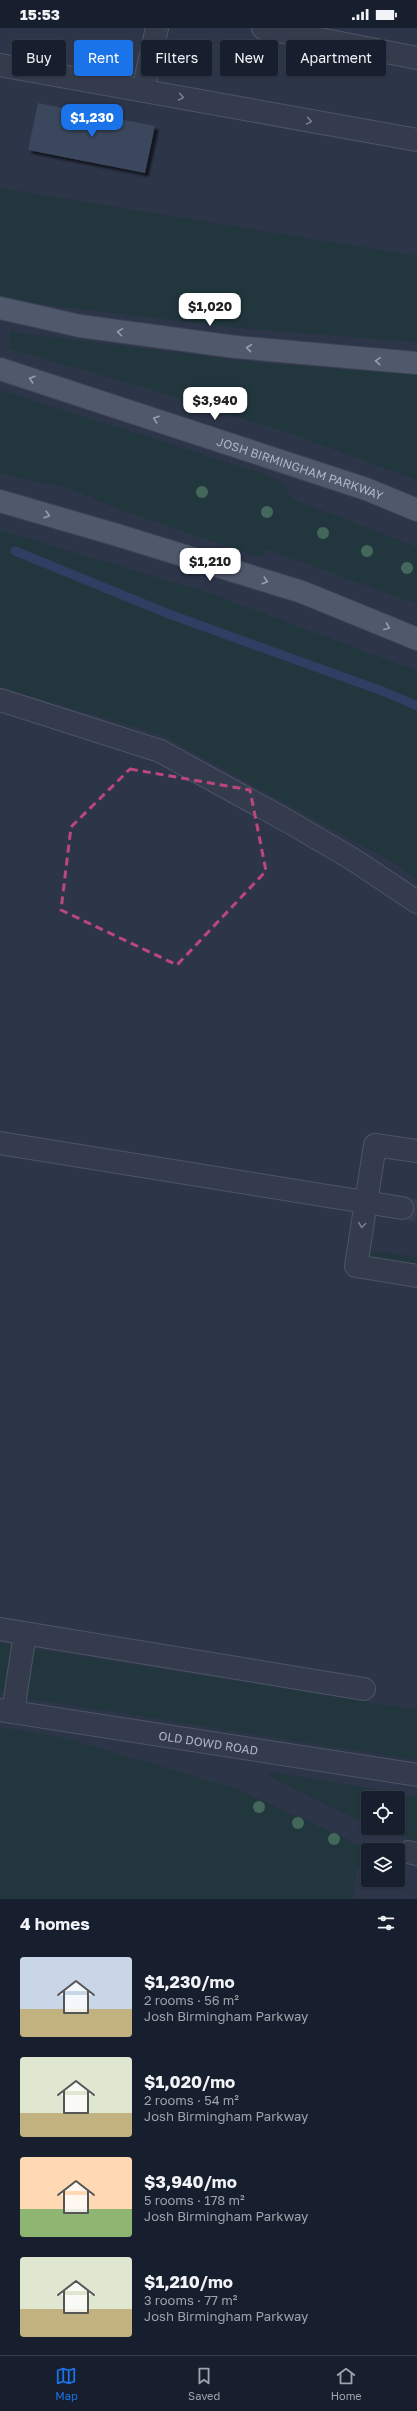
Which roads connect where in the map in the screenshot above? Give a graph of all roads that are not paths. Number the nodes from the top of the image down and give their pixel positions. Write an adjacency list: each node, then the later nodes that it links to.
1 (157, 28): 5 (street)
2 (263, 28): 3 (street)
3 (417, 58)
4 (0, 65): 5 (street)
5 (143, 90): 6 (street, one-way to 6)
6 (417, 140)
7 (0, 308): 8 (main road, one-way to 7)
8 (417, 364)
9 (0, 369): 11 (main road, JOSH BIRMINGHAM PARKWAY, one-way to 9)
10 (0, 501): 12 (main road, one-way to 12)
11 (417, 510)
12 (417, 638)
13 (0, 700): 14 (street)
14 (417, 902)
15 (0, 1143): 17 (street)
16 (417, 1152): 17 (street)
17 (366, 1202): 18 (street); 19 (street, one-way to 19)
18 (402, 1208)
19 (417, 1276)
20 (0, 1629): 21 (street)
21 (25, 1633): 22 (street); 23 (street)
22 (364, 1688)
23 (7, 1711): 24 (street, OLD DOWD ROAD)
24 (417, 1775)

